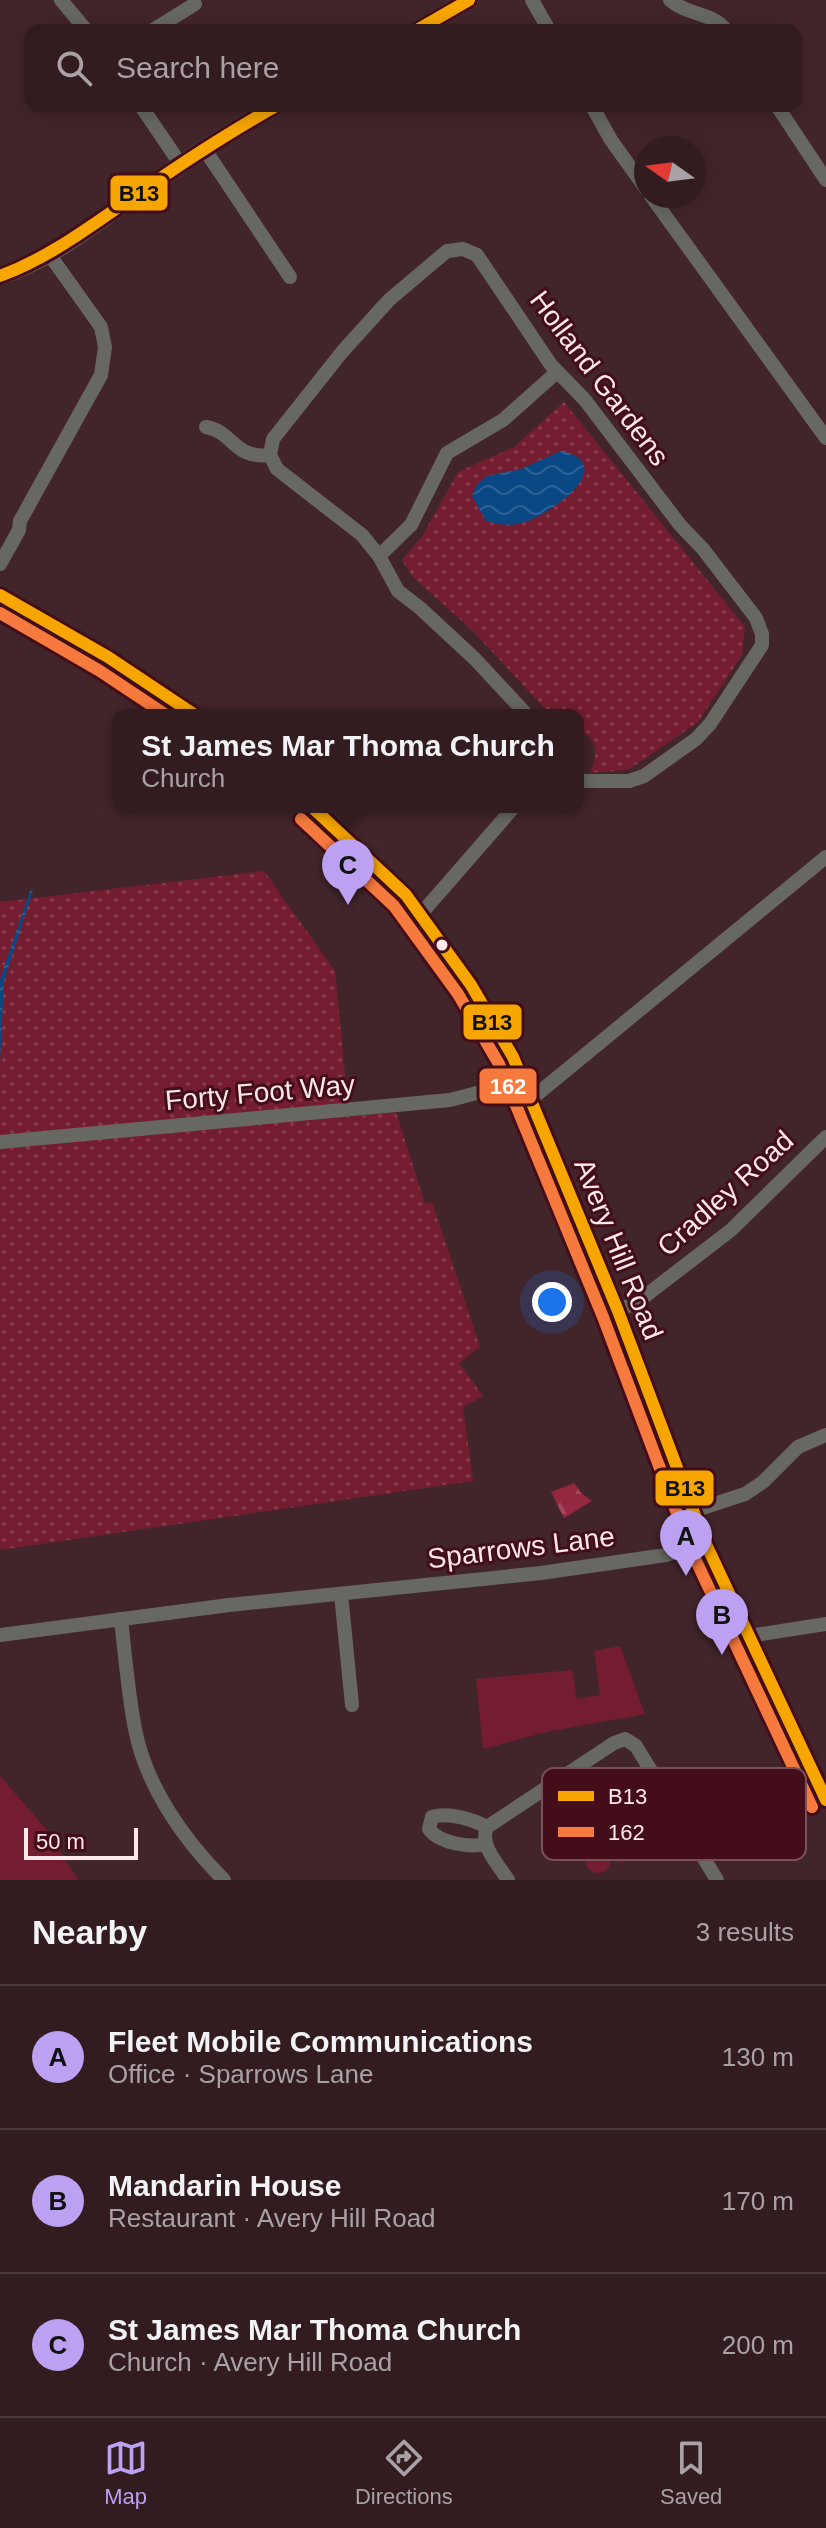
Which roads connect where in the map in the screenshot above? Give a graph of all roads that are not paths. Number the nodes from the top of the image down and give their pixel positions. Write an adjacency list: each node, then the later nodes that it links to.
1 (61, 0): 6 (street)
2 (469, 0): 8 (main road)
3 (532, 0): 9 (street)
4 (670, 0): 10 (street)
5 (195, 4): 7 (street)
6 (81, 24)
7 (163, 24)
8 (427, 24)
9 (546, 24)
10 (720, 24)
11 (145, 112): 16 (street)
12 (265, 112): 15 (main road)
13 (595, 112): 17 (street)
14 (781, 112): 18 (street)
15 (205, 150): 16 (main road); 22 (street)
16 (181, 165): 20 (main road)
17 (634, 172)
18 (826, 180)
19 (660, 208): 25 (street)
20 (49, 254): 21 (main road); 28 (street)
21 (0, 276)
22 (290, 277)
23 (557, 372): 26 (street, Holland Gardens); 27 (street); 32 (street, Holland Gardens)
24 (206, 427): 26 (street)
25 (826, 438)
26 (270, 455): 27 (street)
27 (379, 556): 31 (street)
28 (0, 564)
29 (0, 595): 30 (street)
30 (187, 709)
31 (521, 709)
32 (584, 781)
33 (318, 813): 36 (street, Avery Hill Road)
34 (509, 813): 36 (street)
35 (826, 857): 38 (street)
36 (420, 915): 37 (street, Avery Hill Road)
37 (523, 1081): 38 (street, Avery Hill Road); 40 (street, Forty Foot Way)
38 (530, 1100): 41 (street, Avery Hill Road)
39 (826, 1137): 41 (street, Cradley Road)
40 (0, 1142)
41 (618, 1311): 43 (street, Avery Hill Road)
42 (826, 1435): 43 (street)
43 (693, 1511): 44 (street, Avery Hill Road)
44 (705, 1542): 45 (street, Sparrows Lane); 49 (street, Avery Hill Road)
45 (341, 1594): 46 (street, Sparrows Lane); 50 (street)
46 (121, 1619): 48 (street, Sparrows Lane); 58 (street)
47 (826, 1624): 49 (street)
48 (0, 1635)
49 (749, 1636): 54 (street, Avery Hill Road)
50 (352, 1705)
51 (576, 1768): 52 (street)
52 (649, 1768)
53 (542, 1791): 55 (street)
54 (826, 1800)
55 (487, 1827): 56 (street); 56 (street)
56 (485, 1844): 59 (street)
57 (705, 1860): 60 (street)
58 (224, 1880)
59 (508, 1880)
60 (717, 1880)

